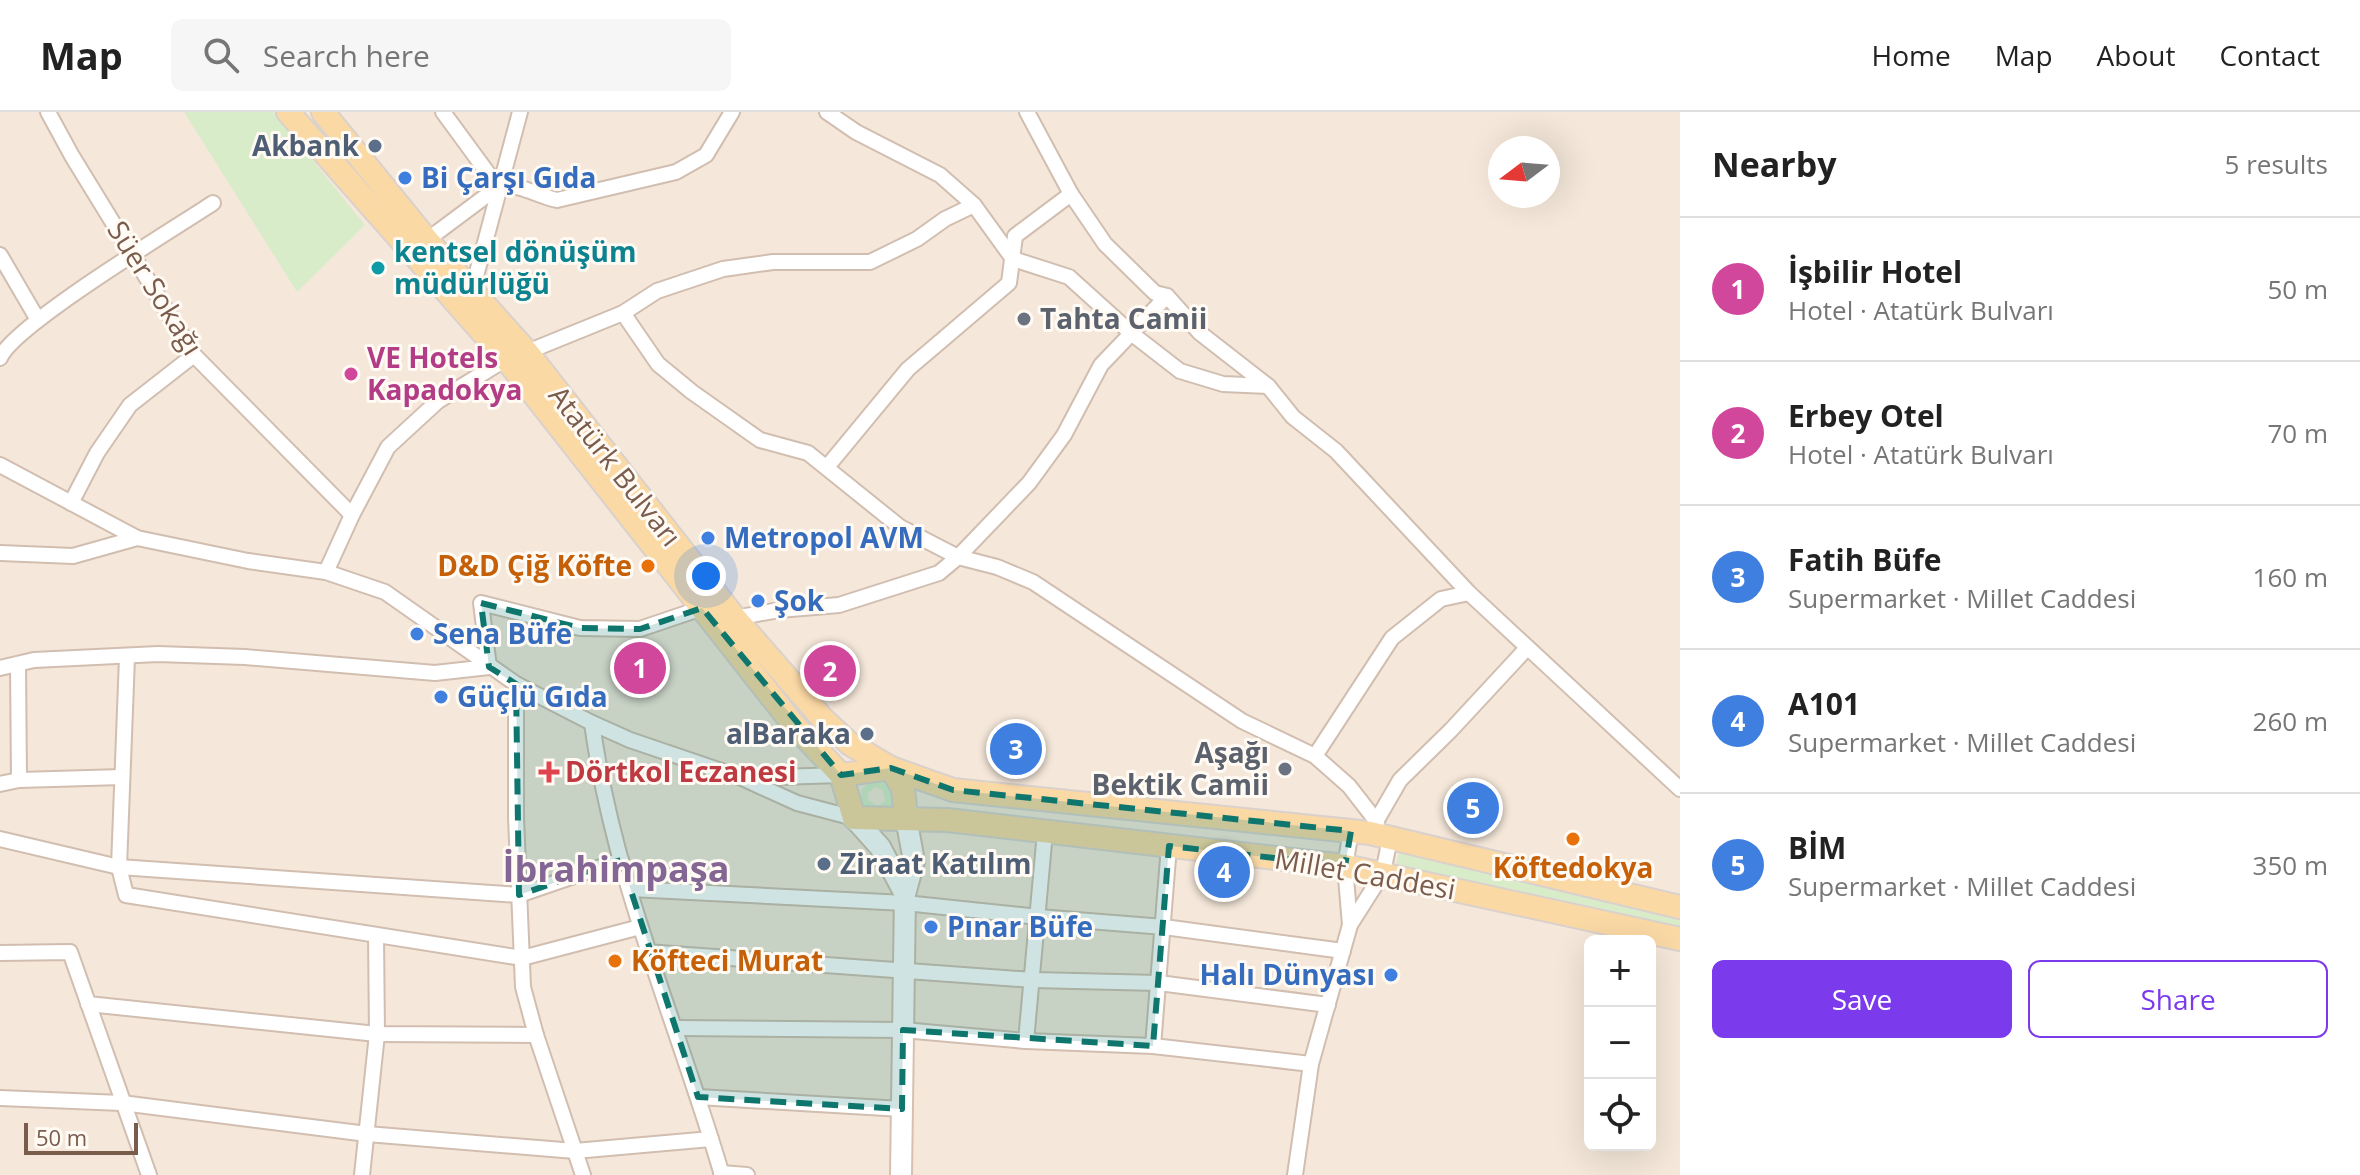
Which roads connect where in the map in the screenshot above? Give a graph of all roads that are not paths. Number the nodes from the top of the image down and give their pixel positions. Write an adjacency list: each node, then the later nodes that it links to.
1 (48, 112): 15 (street, Süer Sokağı)
2 (288, 112): 23 (main road, Atatürk Bulvarı)
3 (323, 112): 13 (main road, Atatürk Bulvarı)
4 (443, 112): 9 (street)
5 (520, 112): 9 (street)
6 (732, 112): 9 (street)
7 (827, 112): 12 (street)
8 (1027, 112): 10 (street)
9 (498, 187): 13 (street); 17 (street)
10 (1071, 194): 16 (street); 18 (street)
11 (213, 203): 15 (street)
12 (974, 205): 16 (street); 19 (street)
13 (427, 240): 17 (main road, Atatürk Bulvarı)
14 (0, 255): 20 (street)
15 (133, 256): 20 (street); 22 (street, Süer Sokağı)
16 (1013, 259): 21 (street); 27 (street)
17 (472, 291): 23 (main road, Atatürk Bulvarı)
18 (1167, 296): 21 (street); 25 (street)
19 (623, 313): 23 (street); 27 (street)
20 (38, 320): 24 (street)
21 (1131, 333): 25 (street); 32 (street)
22 (194, 355): 28 (street); 29 (street, Süer Sokağı)
23 (517, 356): 29 (street); 35 (main road, Atatürk Bulvarı); 36 (main road, Atatürk Bulvarı)
24 (0, 358)
25 (1268, 386): 34 (street)
26 (0, 465): 28 (street)
27 (827, 467): 32 (street)
28 (71, 503): 30 (street)
29 (352, 515): 33 (street)
30 (137, 538): 31 (street); 33 (street)
31 (0, 553)
32 (958, 557): 36 (street); 44 (street)
33 (326, 572): 40 (street)
34 (1469, 593): 37 (street); 44 (street)
35 (702, 608): 40 (street); 46 (main road, Atatürk Bulvarı)
36 (735, 618): 45 (main road, Atatürk Bulvarı)
37 (1527, 648): 51 (street); 54 (street)
38 (127, 657): 39 (street); 40 (street); 47 (street)
39 (18, 664): 41 (street); 49 (street)
40 (489, 667): 42 (street)
41 (0, 668)
42 (516, 684): 43 (street); 63 (street)
43 (592, 723): 48 (street); 58 (street)
44 (1315, 756): 54 (street)
45 (891, 768): 46 (main road, Millet Caddesi); 53 (main road); 54 (main road, Millet Caddesi)
46 (841, 775): 48 (street); 52 (main road)
47 (122, 777): 49 (street); 60 (street)
48 (742, 778): 52 (street)
49 (19, 780): 50 (street)
50 (0, 784)
51 (1680, 789)
52 (854, 818): 53 (main road, Millet Caddesi); 64 (street)
53 (906, 818): 55 (main road, Millet Caddesi); 64 (street)
54 (1372, 831): 59 (street); 61 (street); 65 (main road, Millet Caddesi)
55 (1045, 832): 57 (main road, Millet Caddesi); 66 (street)
56 (0, 839): 60 (street)
57 (1169, 846): 59 (main road, Millet Caddesi); 69 (street)
58 (621, 860): 62 (street); 63 (street)
59 (1345, 866): 61 (main road, Millet Caddesi); 67 (street)
60 (119, 867): 63 (street); 70 (street)
61 (1383, 873): 67 (street); 71 (main road, Millet Caddesi)
62 (631, 889): 64 (street); 68 (street)
63 (519, 895): 75 (street)
64 (905, 899): 66 (street); 76 (street)
65 (1680, 907)
66 (1039, 917): 69 (street); 77 (street)
67 (1350, 925): 72 (street)
68 (640, 927): 73 (street); 75 (street)
69 (1164, 927): 72 (street); 78 (street)
70 (376, 935): 75 (street); 83 (street)
71 (1680, 939)
72 (1343, 951): 80 (street)
73 (646, 952): 76 (street); 81 (street)
74 (0, 953): 79 (street)
75 (522, 958): 84 (street)
76 (904, 970): 77 (street); 82 (street)
77 (1033, 980): 78 (street); 85 (street)
78 (1159, 983): 80 (street); 86 (street)
79 (88, 1004): 83 (street); 90 (street)
80 (1328, 1005): 87 (street)
81 (675, 1028): 82 (street); 88 (street)
82 (903, 1030): 85 (street); 91 (street)
83 (377, 1034): 84 (street); 92 (street)
84 (536, 1035): 94 (street)
85 (1026, 1041): 86 (street)
86 (1153, 1046): 87 (street)
87 (1311, 1064): 101 (street)
88 (698, 1097): 91 (street); 93 (street)
89 (0, 1098): 90 (street)
90 (122, 1103): 92 (street); 96 (street)
91 (902, 1109): 100 (street)
92 (367, 1134): 94 (street); 97 (street)
93 (711, 1139): 94 (street); 95 (street)
94 (575, 1151): 98 (street)
95 (722, 1174): 99 (street)
96 (149, 1175)
97 (362, 1175)
98 (583, 1175)
99 (747, 1175)
100 (901, 1175)
101 (1295, 1175)

